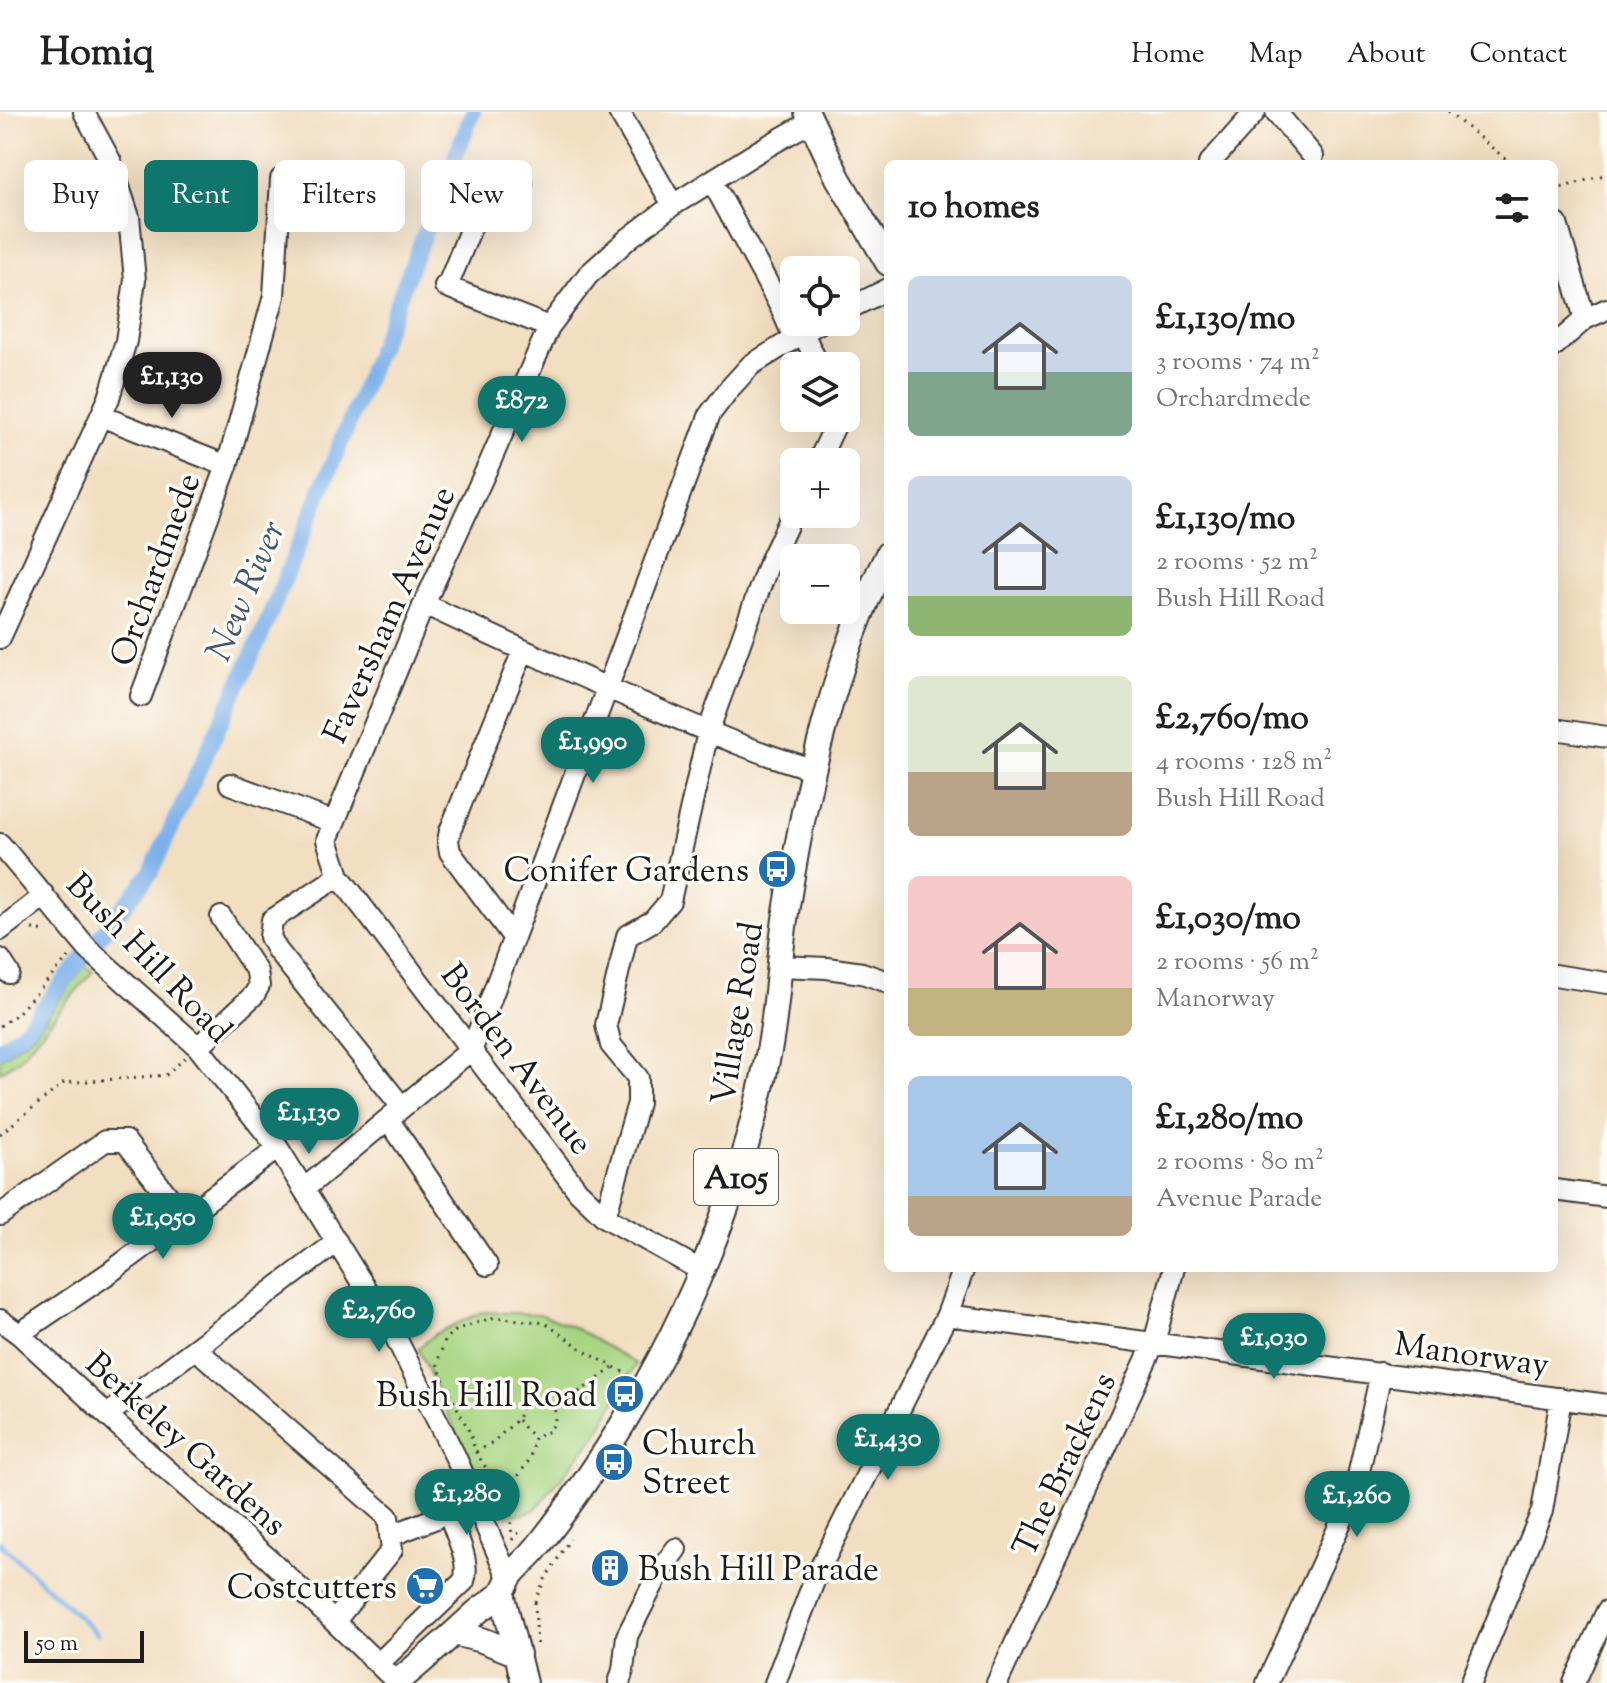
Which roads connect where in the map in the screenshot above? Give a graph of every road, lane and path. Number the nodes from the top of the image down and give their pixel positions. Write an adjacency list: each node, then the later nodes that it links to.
1 (84, 112): 26 (street)
2 (619, 112): 13 (street)
3 (1255, 112): 8 (street)
4 (1276, 112): 7 (street)
5 (1448, 112): 9 (path)
6 (808, 117): 11 (street, Faversham Avenue); 17 (main road)
7 (1313, 156)
8 (1213, 160)
9 (1507, 160)
10 (1607, 174): 12 (path)
11 (712, 181): 13 (street, Faversham Avenue); 20 (street)
12 (1558, 189)
13 (673, 205): 23 (street, Faversham Avenue)
14 (1558, 227): 22 (street)
15 (278, 232): 27 (street, Orchardmede)
16 (469, 232): 23 (street)
17 (884, 256)
18 (884, 291): 19 (street)
19 (860, 303)
20 (780, 306)
21 (1607, 309): 22 (street)
22 (1585, 319): 25 (street)
23 (549, 327): 30 (street, Faversham Avenue)
24 (796, 336): 33 (street)
25 (1558, 343)
26 (101, 416): 27 (street, Orchardmede); 31 (street)
27 (227, 466): 34 (street, Orchardmede)
28 (786, 528): 36 (street)
29 (884, 563): 38 (main road, Village Road / A105)
30 (424, 604): 32 (street); 40 (street, Faversham Avenue)
31 (0, 638)
32 (523, 651): 33 (street); 47 (street)
33 (606, 687): 36 (street); 47 (street)
34 (141, 696)
35 (1558, 730): 37 (street)
36 (708, 732): 38 (street); 63 (street)
37 (1607, 737)
38 (813, 769): 49 (main road, Village Road / A105)
39 (230, 784): 40 (street)
40 (330, 831): 42 (street, Borden Avenue)
41 (0, 844): 43 (street, Bush Hill Road)
42 (339, 876): 55 (street, Borden Avenue); 56 (street)
43 (43, 894): 45 (street); 48 (street, Bush Hill Road)
44 (221, 917): 54 (street)
45 (4, 927): 46 (path)
46 (59, 933)
47 (513, 937): 55 (street)
48 (80, 951): 53 (path); 54 (street, Bush Hill Road)
49 (779, 966): 51 (street); 67 (main road, Village Road / A105)
50 (1558, 976): 52 (street)
51 (884, 981)
52 (1607, 983)
53 (0, 1026)
54 (198, 1047): 57 (path); 58 (street, Bush Hill Road)
55 (472, 1049): 56 (street); 63 (street, Borden Avenue)
56 (395, 1113): 59 (street); 66 (street)
57 (0, 1134)
58 (278, 1148): 59 (street, Bush Hill Road); 64 (street)
59 (304, 1189): 65 (street, Bush Hill Road)
60 (1558, 1191): 61 (street)
61 (1607, 1197)
62 (0, 1215): 64 (street)
63 (605, 1217): 67 (street, Borden Avenue)
64 (185, 1218): 72 (street)
65 (337, 1242): 74 (street); 86 (street, Bush Hill Road)
66 (487, 1265)
67 (702, 1271): 92 (main road, Village Road / A105)
68 (963, 1272): 70 (street)
69 (1173, 1272): 73 (street, The Brackens)
70 (947, 1315): 73 (street, Manorway); 102 (street)
71 (0, 1320): 72 (street, Berkeley Gardens)
72 (19, 1334): 81 (street, Berkeley Gardens)
73 (1154, 1343): 76 (street, Manorway); 103 (street, The Brackens)
74 (196, 1349): 81 (street); 89 (street)
75 (613, 1368): 77 (path); 80 (path); 84 (path)
76 (1381, 1373): 78 (street, Manorway); 104 (street)
77 (630, 1375)
78 (1561, 1398): 79 (street, Manorway); 105 (street)
79 (1607, 1405)
80 (555, 1409): 82 (path); 83 (path)
81 (107, 1415): 94 (street, Berkeley Gardens)
82 (518, 1419): 83 (path); 84 (path)
83 (534, 1437): 85 (path)
84 (476, 1452): 85 (path)
85 (510, 1506): 88 (path)
86 (479, 1507): 92 (street, Bush Hill Road); 98 (street)
87 (436, 1518): 89 (street)
88 (518, 1533)
89 (390, 1536): 94 (street)
90 (676, 1549): 101 (street)
91 (557, 1560): 96 (path)
92 (505, 1585): 95 (main road, A105); 97 (main road)
93 (1605, 1620): 106 (street)
94 (335, 1621): 98 (street, Berkeley Gardens)
95 (454, 1633): 97 (main road); 99 (main road, A105)
96 (536, 1633)
97 (518, 1654): 100 (main road)
98 (378, 1664): 99 (street, Berkeley Gardens)
99 (397, 1683)
100 (524, 1683)
101 (619, 1683)
102 (775, 1683)
103 (997, 1683)
104 (1267, 1683)
105 (1471, 1683)
106 (1574, 1683)

